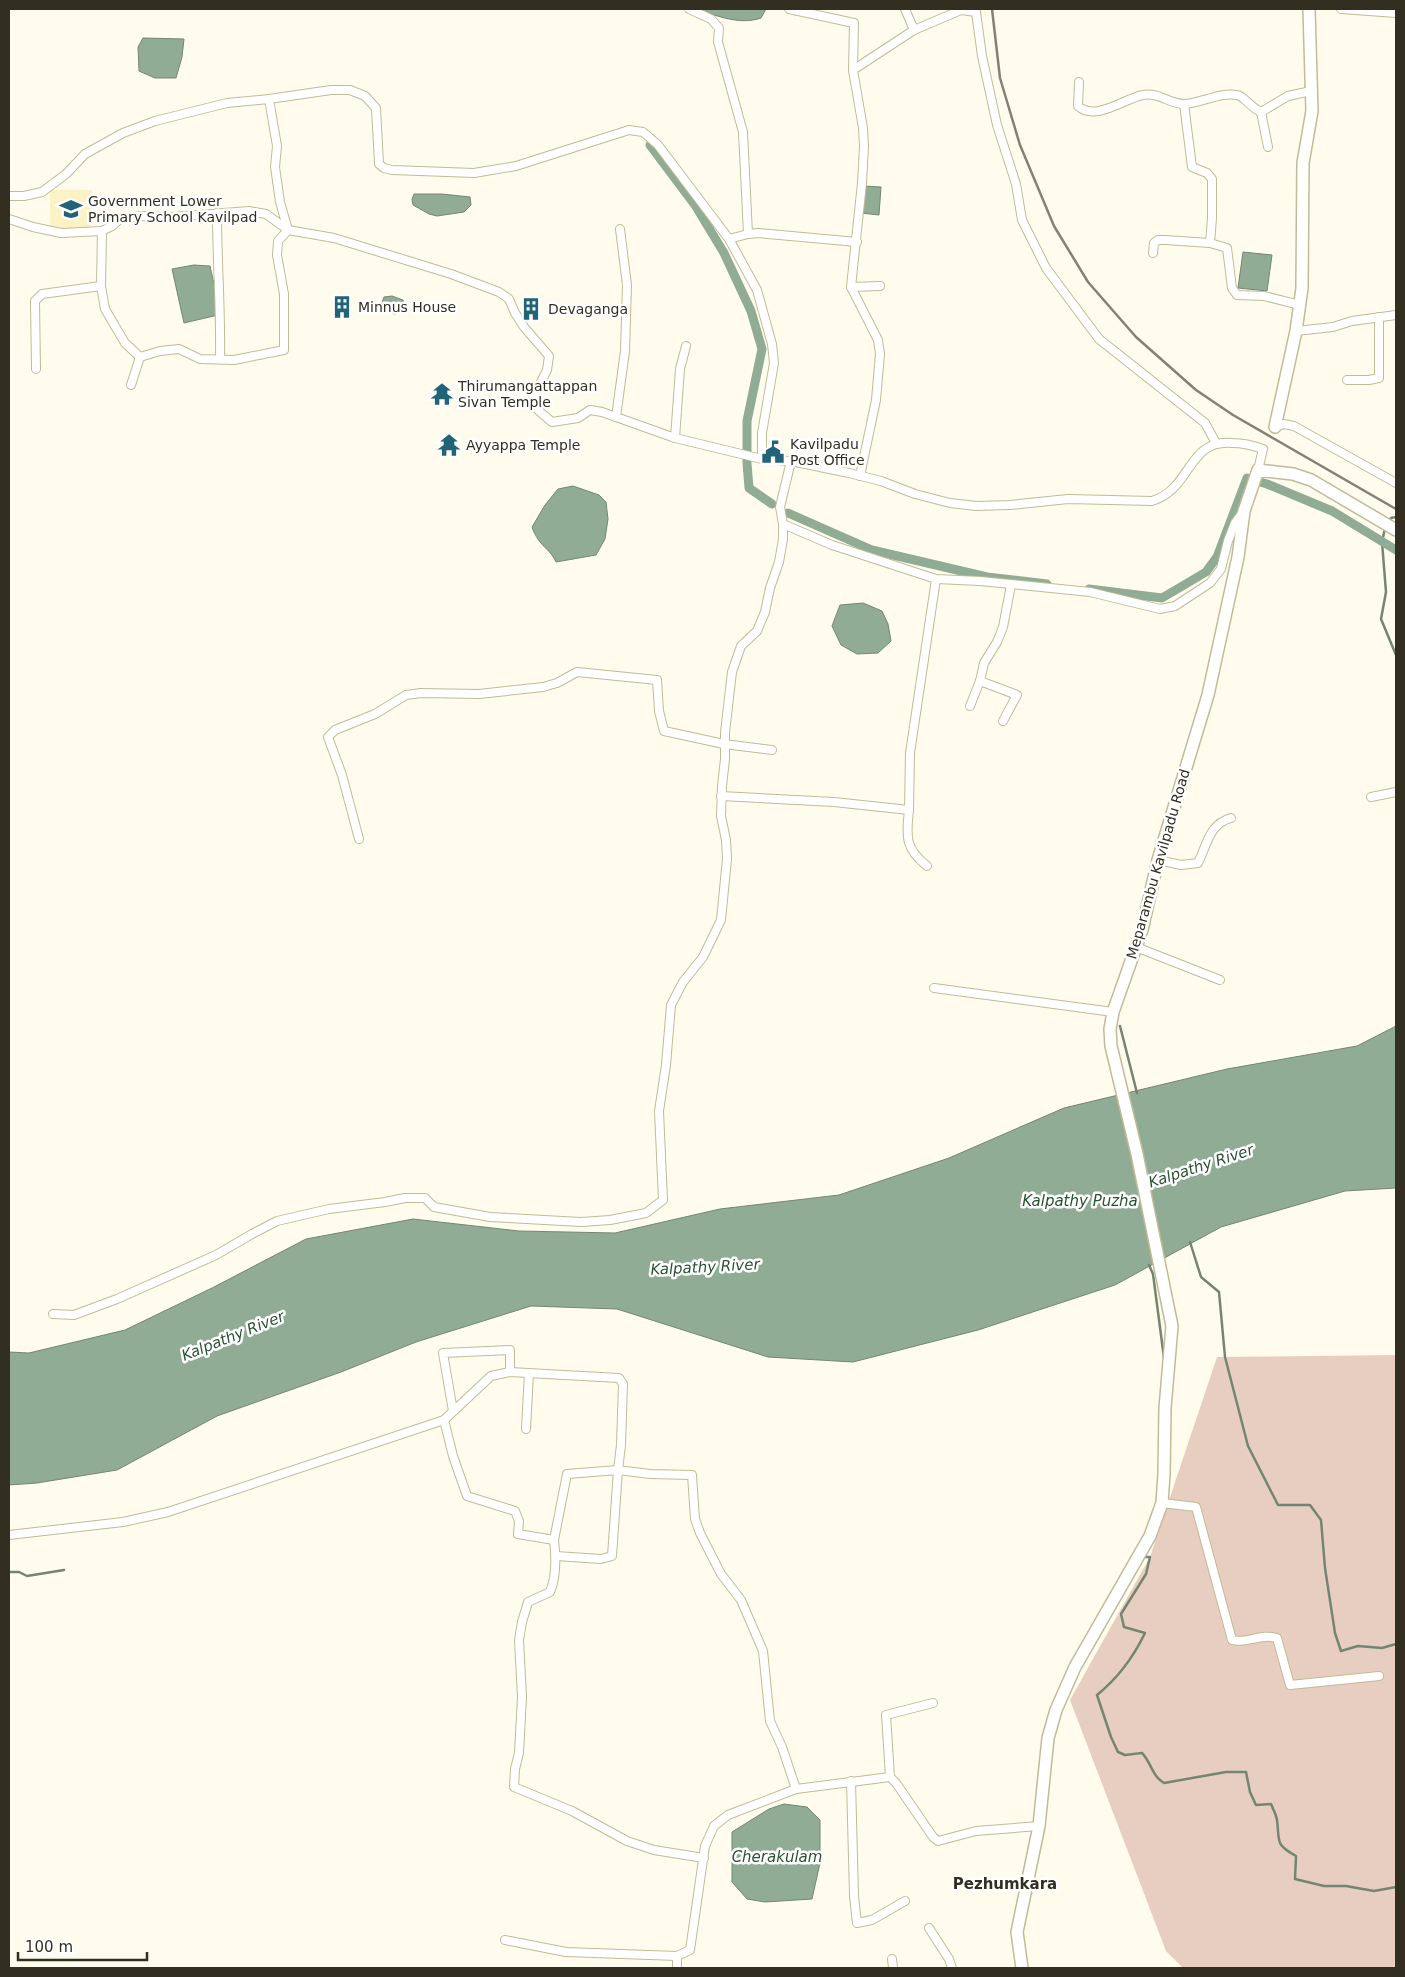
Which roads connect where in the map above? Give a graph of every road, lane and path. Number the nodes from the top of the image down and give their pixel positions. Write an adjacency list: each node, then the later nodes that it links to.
1 (689, 9): 21 (street)
2 (789, 9): 8 (street)
3 (905, 9): 7 (street)
4 (1309, 9): 10 (main road)
5 (1341, 9): 6 (street)
6 (1396, 13)
7 (914, 30): 8 (street); 42 (street)
8 (853, 70): 23 (street)
9 (1079, 82): 12 (street)
10 (1311, 91): 13 (street); 29 (main road)
11 (270, 99): 15 (street); 19 (street); 22 (street)
12 (1184, 104): 13 (street); 24 (street)
13 (1261, 112): 14 (street)
14 (1268, 147)
15 (9, 196)
16 (217, 213): 19 (street); 20 (street); 35 (street)
17 (9, 219): 20 (street)
18 (620, 229): 39 (street)
19 (288, 230): 35 (street); 39 (street)
20 (102, 231): 26 (street)
21 (748, 234): 22 (street); 23 (street)
22 (729, 239): 43 (street)
23 (857, 242): 28 (street)
24 (1210, 243): 25 (street); 29 (street)
25 (1154, 253)
26 (102, 286): 34 (street); 36 (street)
27 (880, 286): 28 (street)
28 (851, 287): 46 (street)
29 (1300, 305): 32 (main road)
30 (1396, 315): 31 (street)
31 (1379, 317): 32 (street); 37 (street)
32 (1296, 331): 40 (main road)
33 (686, 346): 41 (street)
34 (140, 357): 35 (street); 38 (street)
35 (220, 358)
36 (36, 369)
37 (1347, 380)
38 (131, 385)
39 (616, 417): 41 (street)
40 (1275, 427): 47 (street)
41 (675, 438): 43 (street)
42 (1216, 443): 45 (street, Meparambu Kavilpadu Road); 46 (street)
43 (762, 458): 44 (street)
44 (791, 461): 46 (street); 49 (street)
45 (1258, 470): 48 (main road, Meparambu Kavilpadu Road); 50 (main road)
46 (860, 476)
47 (1396, 483)
48 (1244, 511): 52 (street); 64 (main road, Meparambu Kavilpadu Road)
49 (783, 524): 51 (street); 56 (street)
50 (1396, 530)
51 (936, 578): 52 (street); 61 (street)
52 (1011, 585): 53 (street)
53 (980, 680): 54 (street); 55 (street)
54 (970, 706)
55 (1003, 721)
56 (724, 744): 57 (street); 59 (street); 63 (street)
57 (772, 750)
58 (1396, 792): 60 (street)
59 (721, 796): 61 (street); 70 (street)
60 (1371, 797)
61 (909, 810): 65 (street)
62 (1231, 818): 64 (street)
63 (359, 839)
64 (1158, 860): 66 (main road, Meparambu Kavilpadu Road)
65 (927, 866)
66 (1136, 947): 67 (street); 69 (main road, Meparambu Kavilpadu Road)
67 (1220, 980)
68 (934, 988): 69 (street)
69 (1113, 1012): 77 (main road, Meparambu Kavilpadu Road)
70 (53, 1314)
71 (510, 1372): 72 (street); 73 (street); 73 (street)
72 (529, 1373): 75 (street); 76 (street)
73 (453, 1411): 74 (street)
74 (444, 1420): 78 (street); 79 (street)
75 (526, 1429)
76 (618, 1470): 79 (street); 80 (street); 85 (street)
77 (1162, 1503): 81 (street); 86 (main road, Meparambu Kavilpadu Road)
78 (9, 1535)
79 (554, 1540): 80 (street)
80 (556, 1556): 87 (street)
81 (1380, 1676)
82 (933, 1703): 83 (street)
83 (890, 1777): 84 (street); 86 (street)
84 (850, 1781): 85 (street); 88 (street)
85 (796, 1789): 87 (street)
86 (1039, 1826): 96 (main road, Meparambu Kavilpadu Road)
87 (704, 1858): 91 (street)
88 (905, 1901)
89 (929, 1928): 95 (street)
90 (505, 1940): 91 (street)
91 (677, 1956): 93 (street)
92 (892, 1959): 94 (street)
93 (677, 1968)
94 (893, 1968)
95 (952, 1968)
96 (1022, 1968)

